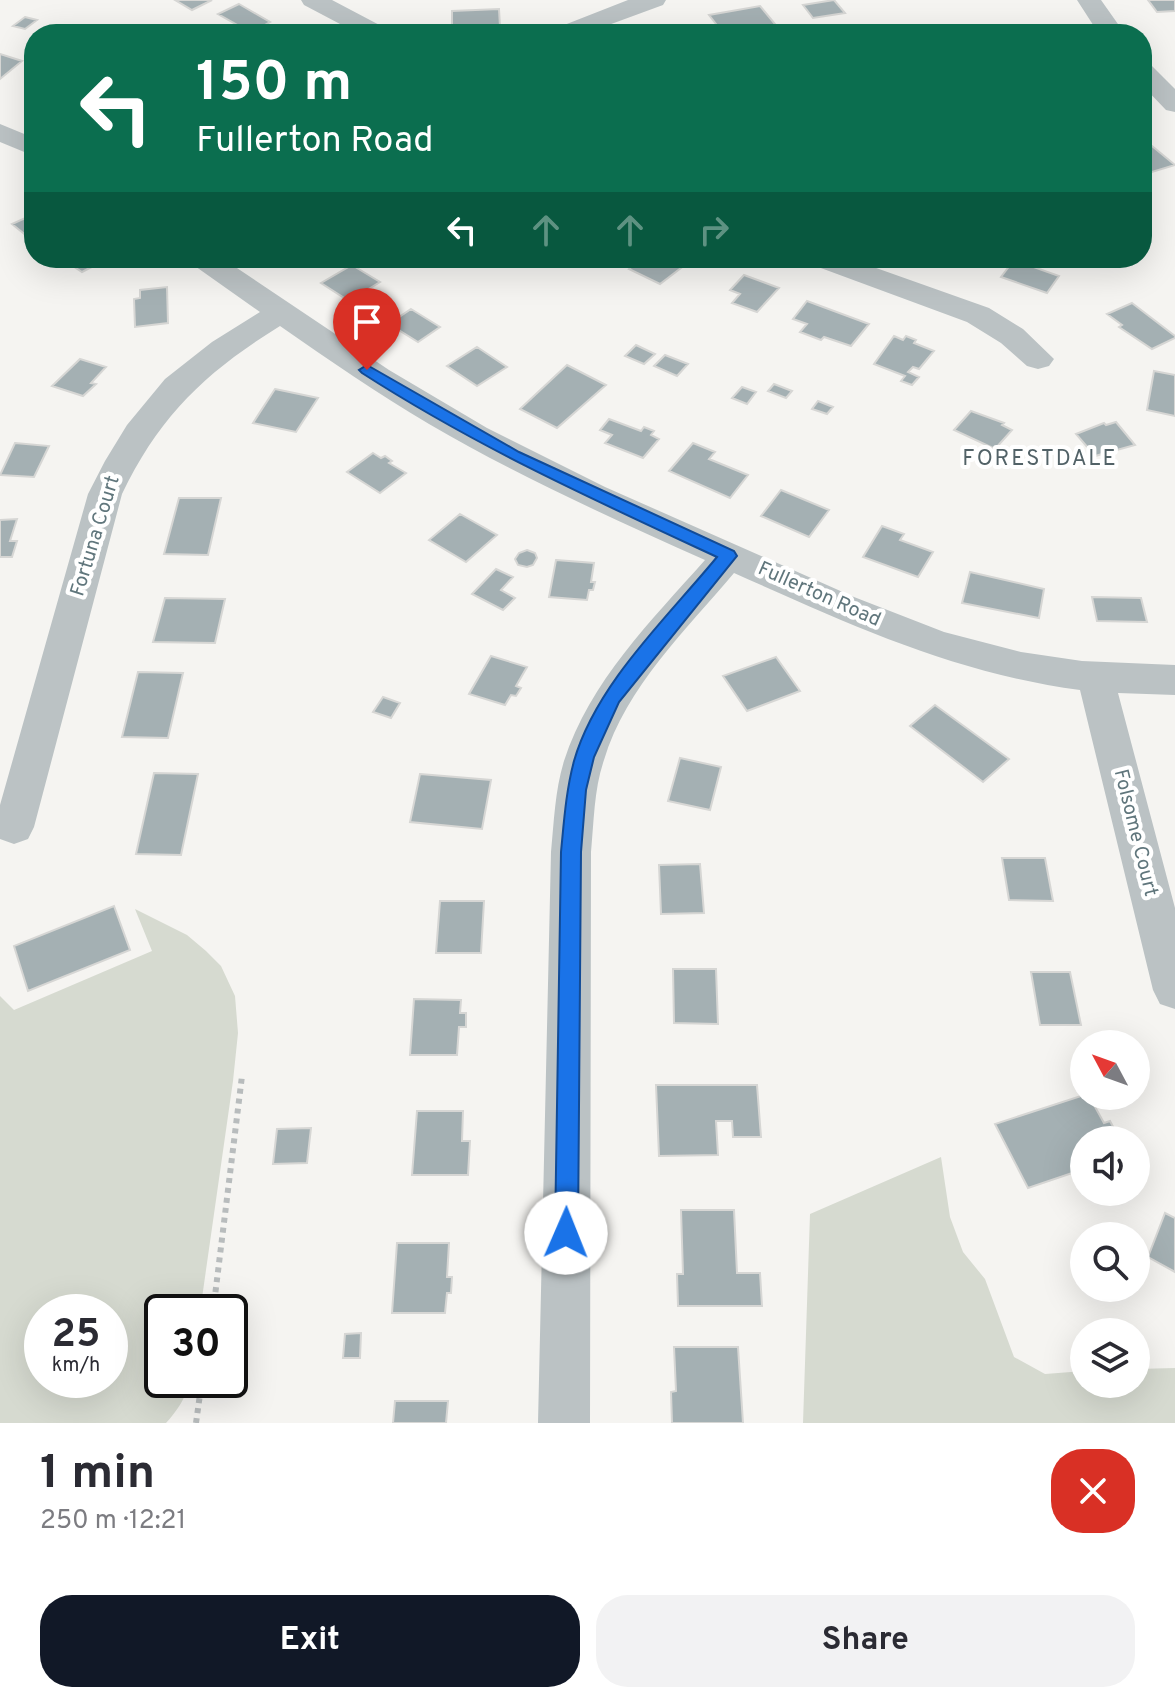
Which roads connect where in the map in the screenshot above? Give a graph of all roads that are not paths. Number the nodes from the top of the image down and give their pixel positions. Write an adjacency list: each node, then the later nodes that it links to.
1 (313, 0): 4 (street)
2 (654, 0): 5 (street)
3 (1089, 0): 6 (street)
4 (359, 24)
5 (586, 24)
6 (1105, 24)
7 (1152, 80): 8 (street)
8 (1175, 104)
9 (0, 132): 10 (street)
10 (24, 143)
11 (217, 268): 13 (street, Fullerton Road)
12 (848, 268): 14 (street)
13 (282, 312): 15 (street, Fullerton Road); 18 (street, Fortuna Court)
14 (1038, 359)
15 (728, 556): 16 (street, Fullerton Road); 20 (street)
16 (1095, 676): 17 (street, Fullerton Road); 19 (street, Folsome Court)
17 (1175, 680)
18 (14, 827)
19 (1175, 990)
20 (564, 1423)

